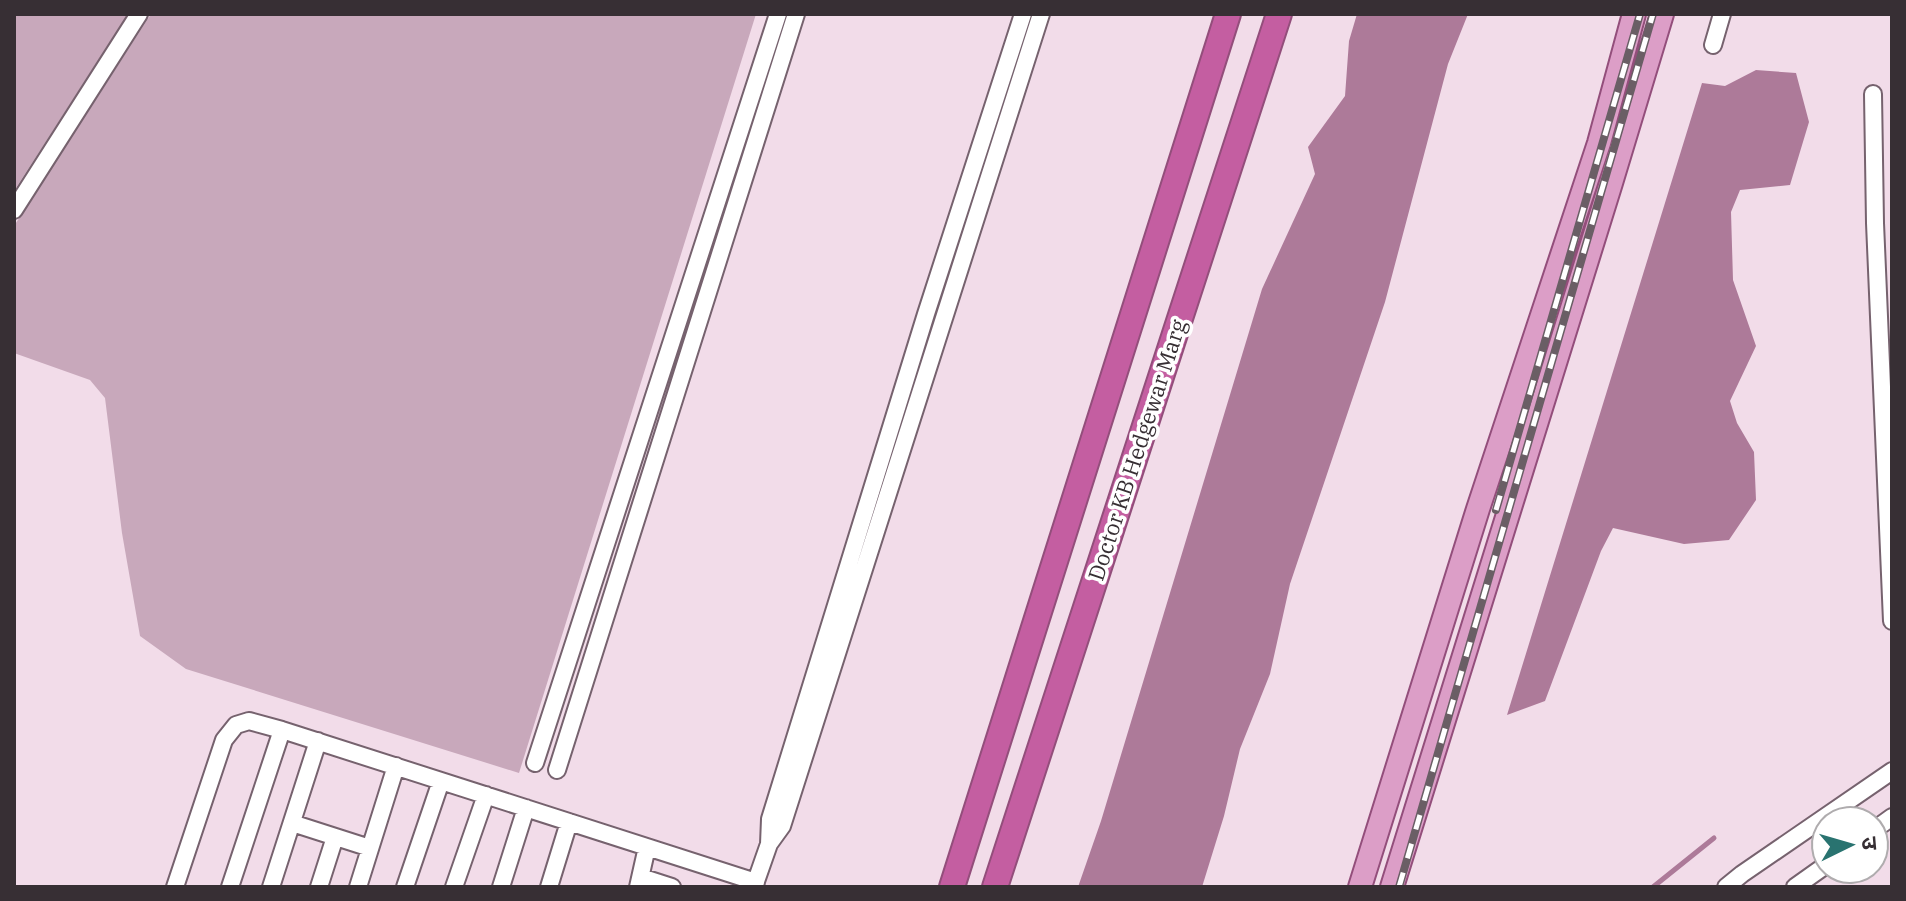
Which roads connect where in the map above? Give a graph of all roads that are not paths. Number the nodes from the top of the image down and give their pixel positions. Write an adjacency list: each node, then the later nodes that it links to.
1 (139, 14): 13 (street)
2 (778, 14): 18 (street)
3 (796, 14): 20 (street)
4 (1023, 14): 28 (street)
5 (1041, 14): 28 (street)
6 (1228, 14): 43 (highway, Doctor KB Hedgewar Marg)
7 (1279, 14): 44 (highway, Doctor KB Hedgewar Marg)
8 (1634, 14): 45 (main road)
9 (1662, 14): 46 (main road)
10 (1722, 14): 11 (street)
11 (1713, 45)
12 (1873, 94): 14 (street)
13 (14, 210)
14 (1889, 476): 15 (street)
15 (1892, 621)
16 (282, 730): 17 (street); 33 (street); 34 (street)
17 (318, 741): 19 (street); 26 (street)
18 (535, 763)
19 (396, 766): 22 (street); 30 (street)
20 (557, 770)
21 (1892, 771): 47 (street)
22 (441, 781): 23 (street); 38 (street)
23 (486, 795): 24 (street); 39 (street)
24 (526, 808): 25 (street); 40 (street)
25 (569, 822): 29 (street); 41 (street)
26 (292, 823): 27 (street); 35 (street)
27 (335, 837): 30 (street); 36 (street)
28 (769, 844): 32 (street)
29 (647, 847): 31 (street); 32 (street)
30 (370, 848): 37 (street)
31 (640, 882): 42 (street)
32 (755, 884)
33 (175, 887)
34 (230, 887)
35 (271, 887)
36 (319, 887)
37 (358, 887)
38 (405, 887)
39 (454, 887)
40 (501, 887)
41 (549, 887)
42 (672, 887)
43 (952, 887)
44 (995, 887)
45 (1360, 887)
46 (1392, 887)
47 (1726, 887)

